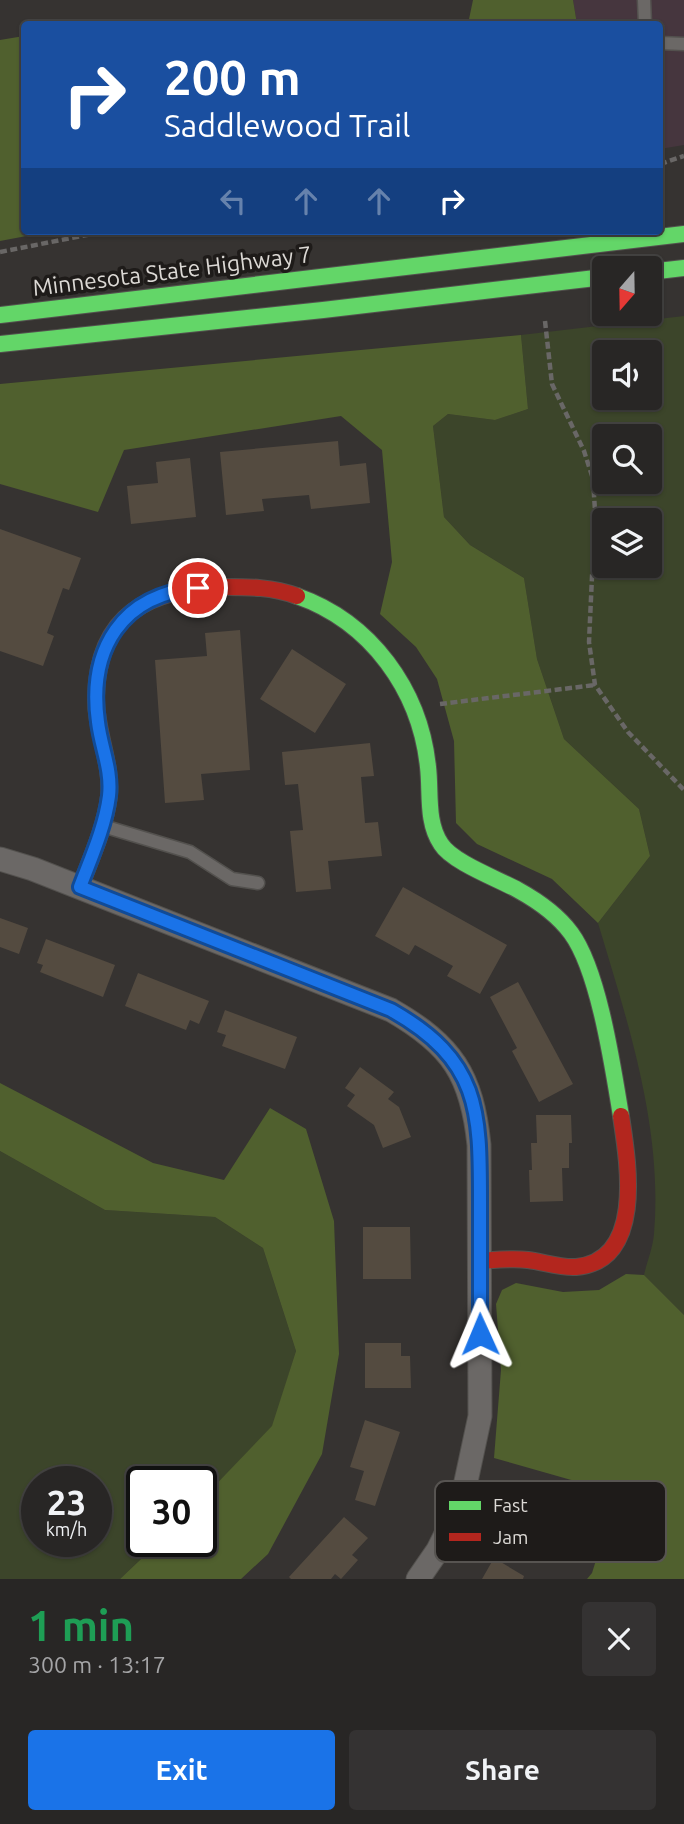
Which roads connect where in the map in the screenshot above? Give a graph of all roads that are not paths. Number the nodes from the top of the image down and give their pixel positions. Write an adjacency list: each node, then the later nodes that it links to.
1 (644, 0): 2 (lane)
2 (645, 21)
3 (663, 43): 4 (lane)
4 (684, 44)
5 (663, 234): 6 (street, Minnesota State Highway 7)
6 (684, 234)
7 (651, 235): 11 (street, Minnesota State Highway 7)
8 (684, 268): 9 (street)
9 (662, 271)
10 (592, 278): 12 (street)
11 (0, 316)
12 (0, 344)
13 (103, 826): 15 (lane); 16 (street); 17 (street)
14 (0, 859): 16 (street)
15 (257, 883)
16 (80, 887): 17 (street)
17 (480, 1261): 18 (street)
18 (467, 1481)
19 (435, 1554): 20 (street)
20 (418, 1579)

